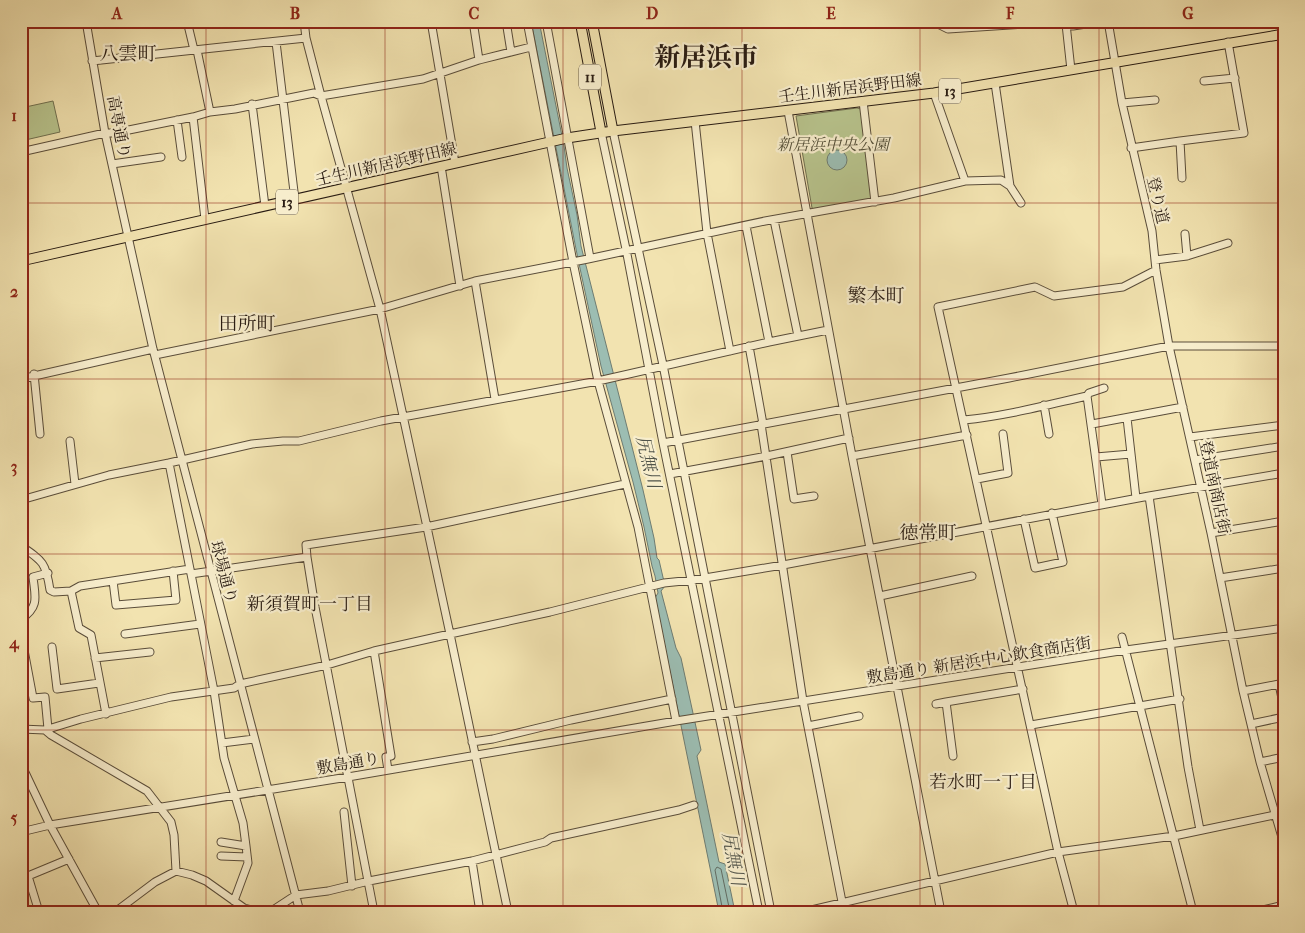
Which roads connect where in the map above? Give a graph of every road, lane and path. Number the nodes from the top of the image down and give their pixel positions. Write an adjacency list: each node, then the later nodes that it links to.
1 (86, 21): 23 (street, 高専通り)
2 (187, 21): 20 (street)
3 (304, 21): 16 (street)
4 (431, 21): 26 (street)
5 (473, 21): 22 (street)
6 (506, 21): 21 (street)
7 (526, 21): 19 (street)
8 (546, 21): 45 (street)
9 (580, 21): 43 (main road, 11)
10 (592, 21): 42 (main road, 11)
11 (932, 21): 13 (street)
12 (1107, 21): 14 (street); 24 (street, 登り道)
13 (997, 23): 14 (street)
14 (1066, 24): 25 (street)
15 (1284, 34): 18 (main road, 壬生川新居浜野田線 / 13)
16 (306, 38): 17 (street); 31 (street)
17 (276, 42): 20 (street); 32 (street)
18 (1228, 42): 24 (main road, 壬生川新居浜野田線 / 13); 27 (street)
19 (531, 47): 21 (street); 46 (street)
20 (195, 50): 23 (street); 38 (street)
21 (511, 52): 22 (street)
22 (479, 60): 26 (street)
23 (92, 61): 44 (street, 高専通り)
24 (1114, 62): 25 (main road, 壬生川新居浜野田線 / 13); 35 (street, 登り道)
25 (1071, 70): 29 (main road, 壬生川新居浜野田線 / 13)
26 (440, 73): 31 (street); 52 (street)
27 (1235, 78): 28 (street); 47 (street)
28 (1204, 81)
29 (995, 84): 30 (main road, 壬生川新居浜野田線 / 13); 57 (street)
30 (934, 93): 34 (main road, 壬生川新居浜野田線 / 13); 56 (street)
31 (321, 96): 32 (street); 58 (street)
32 (282, 99): 36 (street); 59 (street)
33 (1155, 100): 35 (street)
34 (863, 101): 37 (main road, 壬生川新居浜野田線 / 13); 60 (street)
35 (1122, 103): 48 (street, 登り道)
36 (252, 104): 38 (street); 62 (street)
37 (788, 111): 41 (main road, 壬生川新居浜野田線 / 13); 63 (street)
38 (210, 112): 39 (street)
39 (193, 117): 40 (street); 64 (street)
40 (177, 120): 44 (street); 51 (street)
41 (695, 121): 42 (main road, 壬生川新居浜野田線 / 13); 67 (street)
42 (613, 131): 43 (main road, 壬生川新居浜野田線 / 13); 71 (street)
43 (601, 132): 45 (main road, 壬生川新居浜野田線 / 13); 72 (street)
44 (105, 133): 49 (street); 53 (street, 高専通り)
45 (567, 138): 46 (main road, 13); 74 (street)
46 (552, 141): 52 (main road, 壬生川新居浜野田線 / 13); 77 (street)
47 (1180, 141): 48 (street); 55 (street)
48 (1132, 148): 75 (street, 登り道)
49 (21, 152)
50 (161, 157): 53 (street)
51 (182, 157)
52 (455, 163): 54 (main road, 壬生川新居浜野田線 / 13)
53 (112, 164): 69 (street, 高専通り)
54 (441, 166): 58 (main road, 壬生川新居浜野田線 / 13); 80 (street)
55 (1182, 178)
56 (965, 181): 57 (street); 60 (street)
57 (1010, 186): 61 (street)
58 (346, 188): 59 (main road, 壬生川新居浜野田線 / 13); 81 (street)
59 (295, 200): 62 (main road, 壬生川新居浜野田線 / 13)
60 (875, 202): 63 (street)
61 (1022, 203)
62 (265, 206): 64 (main road, 壬生川新居浜野田線 / 13)
63 (806, 214): 65 (street); 82 (street)
64 (205, 220): 69 (main road, 壬生川新居浜野田線 / 13)
65 (774, 220): 66 (street); 83 (street)
66 (746, 226): 67 (street); 84 (street)
67 (707, 233): 71 (street); 88 (street)
68 (1185, 234): 73 (street)
69 (127, 237): 76 (main road, 壬生川新居浜野田線 / 13); 89 (street, 球場通り)
70 (1228, 243): 73 (street)
71 (638, 247): 72 (street); 91 (street)
72 (626, 250): 74 (street); 92 (street)
73 (1187, 256): 75 (street)
74 (589, 259): 77 (street)
75 (1155, 260): 78 (street, 登り道)
76 (21, 261)
77 (575, 262): 79 (street); 95 (street)
78 (1156, 270): 86 (street, 登り道); 96 (street)
79 (475, 281): 80 (street); 99 (street)
80 (460, 286): 81 (street)
81 (380, 309): 89 (street); 103 (street)
82 (828, 330): 83 (street); 102 (street)
83 (798, 336): 84 (street)
84 (769, 342): 85 (street)
85 (750, 346): 88 (street); 106 (street)
86 (1169, 346): 87 (street); 96 (street); 101 (street, 登道南商店街)
87 (1283, 346): 90 (street)
88 (730, 351): 91 (street)
89 (154, 352): 93 (street); 124 (street, 球場通り)
90 (1284, 356)
91 (663, 365): 92 (street); 116 (street)
92 (649, 369): 95 (street); 117 (street)
93 (34, 374): 94 (street); 109 (street)
94 (21, 378)
95 (600, 380): 99 (street); 132 (street)
96 (956, 388): 102 (street); 105 (street)
97 (1104, 388): 98 (street)
98 (1087, 396): 100 (street); 107 (street)
99 (495, 399): 103 (street)
100 (1044, 405): 105 (street); 111 (street)
101 (1183, 407): 104 (street); 114 (street, 登道南商店街)
102 (844, 409): 106 (street); 113 (street)
103 (404, 417): 124 (street); 143 (street)
104 (1127, 418): 107 (street); 120 (street)
105 (964, 420): 112 (street)
106 (762, 424): 116 (street); 121 (street)
107 (1092, 424): 123 (street)
108 (1284, 425): 114 (street)
109 (40, 434)
110 (1003, 434): 130 (street)
111 (1049, 434)
112 (967, 435): 122 (street); 130 (street)
113 (849, 438): 119 (street); 122 (street)
114 (1190, 438): 125 (street, 登道南商店街)
115 (70, 441): 131 (street)
116 (677, 441): 117 (street); 127 (street)
117 (664, 443): 129 (street)
118 (1284, 446): 125 (street)
119 (787, 452): 121 (street); 134 (street)
120 (1131, 454): 123 (street); 136 (street)
121 (767, 456): 127 (street); 148 (street)
122 (852, 456): 146 (street)
123 (1096, 457): 138 (street)
124 (181, 460): 126 (street); 152 (street, 球場通り)
125 (1195, 460): 133 (street, 登道南商店街)
126 (169, 463): 131 (street); 151 (street)
127 (683, 471): 129 (street); 155 (street)
128 (1284, 473): 133 (street)
129 (670, 474): 158 (street)
130 (977, 480): 142 (street)
131 (75, 484): 137 (street)
132 (625, 484): 143 (street); 159 (street)
133 (1201, 486): 135 (street); 144 (street, 登道南商店街)
134 (814, 496)
135 (1149, 496): 136 (street); 170 (street)
136 (1136, 498): 138 (street)
137 (21, 500)
138 (1102, 504): 139 (street)
139 (1052, 514): 140 (street); 140 (street)
140 (1024, 519): 142 (street)
141 (1284, 521): 144 (street)
142 (987, 526): 146 (street); 177 (street)
143 (426, 527): 147 (street); 167 (street)
144 (1211, 533): 156 (street, 登道南商店街)
145 (21, 546): 153 (street)
146 (870, 548): 148 (street); 161 (street)
147 (307, 557): 152 (street); 176 (street)
148 (783, 565): 155 (street); 187 (street)
149 (1284, 568): 156 (street)
150 (172, 571): 151 (street); 157 (street); 157 (street)
151 (190, 572): 152 (street); 163 (street)
152 (210, 572): 179 (street, 球場通り)
153 (48, 573): 160 (street); 162 (street)
154 (972, 576): 161 (street)
155 (704, 578): 158 (street); 192 (street)
156 (1220, 578): 168 (street, 登道南商店街)
157 (113, 580): 160 (street)
158 (693, 580): 159 (street); 194 (street)
159 (652, 586): 167 (street); 185 (street)
160 (71, 590): 175 (street)
161 (880, 596): 181 (street)
162 (21, 619)
163 (200, 624): 166 (street); 183 (street)
164 (1284, 628): 168 (street)
165 (21, 634): 202 (street)
166 (125, 634)
167 (450, 634): 173 (street); 204 (street)
168 (1232, 636): 170 (street, 敷島通り 新居浜中心飲食商店街); 184 (street, 登道南商店街)
169 (1122, 637): 172 (street)
170 (1171, 644): 172 (street, 敷島通り 新居浜中心飲食商店街); 186 (street)
171 (52, 647): 178 (street)
172 (1126, 650): 177 (street, 敷島通り 新居浜中心飲食商店街); 190 (street)
173 (374, 651): 176 (street); 211 (street)
174 (150, 652): 175 (street)
175 (95, 658): 178 (street)
176 (327, 665): 179 (street); 212 (street)
177 (1018, 668): 181 (street, 敷島通り 新居浜中心飲食商店街); 182 (street)
178 (99, 683): 193 (street)
179 (240, 684): 183 (street); 203 (street, 球場通り)
180 (1281, 684): 184 (street); 191 (street)
181 (898, 687): 187 (street, 敷島通り 新居浜中心飲食商店街); 236 (street)
182 (1023, 690): 188 (street); 199 (street)
183 (214, 691): 193 (street); 205 (street)
184 (1243, 691): 198 (street, 登道南商店街)
185 (672, 699): 197 (street); 204 (street)
186 (1180, 700): 190 (street); 220 (street)
187 (803, 701): 192 (street, 敷島通り 新居浜中心飲食商店街); 200 (street)
188 (946, 702): 189 (street); 207 (street)
189 (936, 704)
190 (1139, 707): 199 (street); 222 (street)
191 (1284, 708)
192 (731, 712): 194 (street); 232 (street)
193 (106, 714): 202 (street)
194 (720, 714): 197 (street, 敷島通り); 233 (street)
195 (859, 716): 200 (street)
196 (1284, 717): 198 (street)
197 (678, 720): 206 (street, 敷島通り)
198 (1251, 724): 209 (street, 登道南商店街)
199 (1030, 725): 226 (street)
200 (808, 726): 240 (street)
201 (21, 729): 202 (street)
202 (47, 729): 216 (street)
203 (254, 739): 205 (street); 213 (street, 球場通り)
204 (472, 742): 206 (street)
205 (222, 743): 214 (street)
206 (475, 755): 211 (street, 敷島通り); 227 (street)
207 (953, 756)
208 (1284, 757): 209 (street)
209 (1260, 762): 218 (street, 登道南商店街)
210 (21, 764): 219 (street)
211 (388, 770): 212 (street, 敷島通り)
212 (348, 777): 213 (street, 敷島通り); 235 (street)
213 (267, 790): 214 (street, 敷島通り); 238 (street, 球場通り)
214 (235, 795): 216 (street, 敷島通り); 225 (street)
215 (694, 805): 227 (street)
216 (159, 807): 219 (street, 敷島通り); 234 (street)
217 (344, 812): 237 (street)
218 (1280, 814): 220 (street); 224 (street, 登道南商店街)
219 (50, 825): 221 (street, 敷島通り); 230 (street)
220 (1200, 830): 222 (street)
221 (21, 832)
222 (1174, 836): 226 (street); 258 (street)
223 (220, 842): 225 (street)
224 (1284, 844)
225 (246, 846): 229 (street)
226 (1058, 852): 236 (street); 257 (street)
227 (496, 855): 231 (street); 251 (street)
228 (221, 856): 229 (street)
229 (247, 857): 239 (street)
230 (69, 858): 243 (street); 244 (street)
231 (472, 861): 235 (street); 250 (street)
232 (762, 863): 233 (street); 253 (street)
233 (749, 864): 252 (street)
234 (176, 871): 239 (street); 245 (street)
235 (369, 881): 237 (street); 249 (street)
236 (935, 881): 240 (street); 256 (street)
237 (352, 886): 238 (street)
238 (296, 896): 247 (street); 248 (street, 球場通り)
239 (234, 901): 242 (street)
240 (842, 902): 254 (street); 255 (street)
241 (1284, 905): 259 (street)
242 (244, 910): 246 (street)
243 (40, 912)
244 (98, 912)
245 (116, 912)
246 (259, 912)
247 (270, 912)
248 (300, 912)
249 (374, 912)
250 (480, 912)
251 (508, 912)
252 (759, 912)
253 (771, 912)
254 (803, 912)
255 (844, 912)
256 (941, 912)
257 (1074, 912)
258 (1193, 912)
259 (1254, 912)

